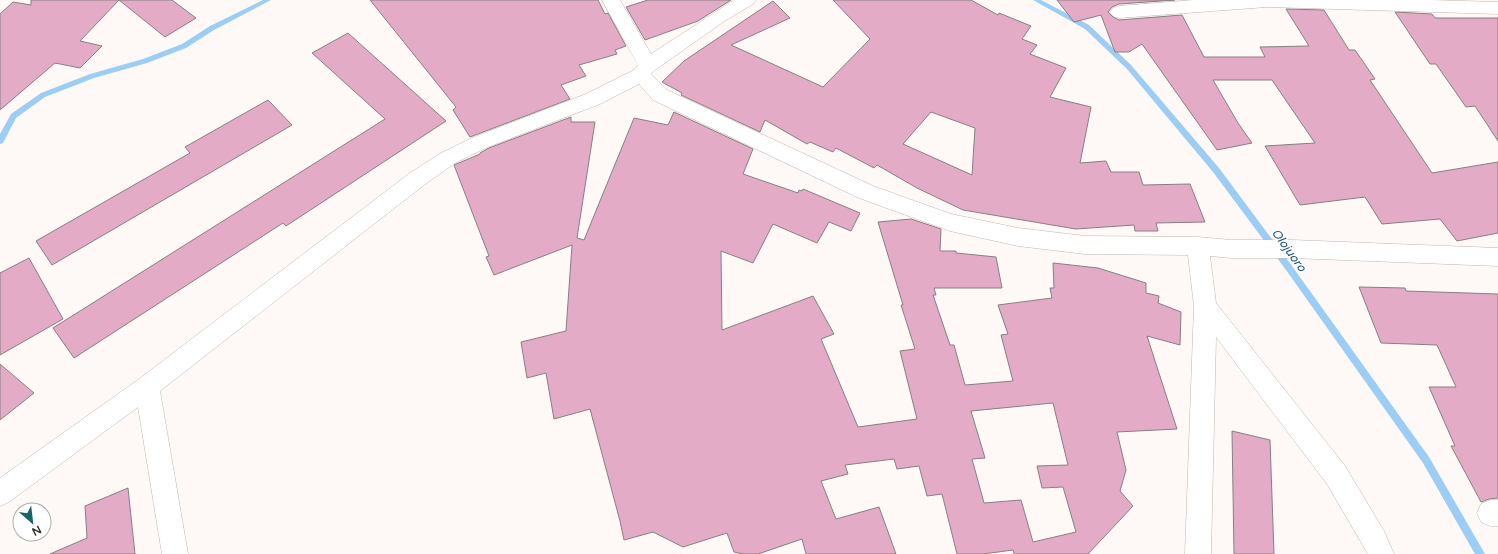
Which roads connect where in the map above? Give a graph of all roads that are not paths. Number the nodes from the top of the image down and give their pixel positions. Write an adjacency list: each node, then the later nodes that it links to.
1 (611, 0): 5 (street)
2 (747, 0): 5 (street)
3 (1498, 8): 4 (street)
4 (1119, 12)
5 (645, 70): 6 (street); 9 (street)
6 (1198, 246): 7 (street); 8 (street)
7 (1498, 257)
8 (1205, 306): 12 (street); 13 (street)
9 (147, 387): 10 (street); 11 (street)
10 (0, 493)
11 (175, 554)
12 (1198, 554)
13 (1381, 554)

